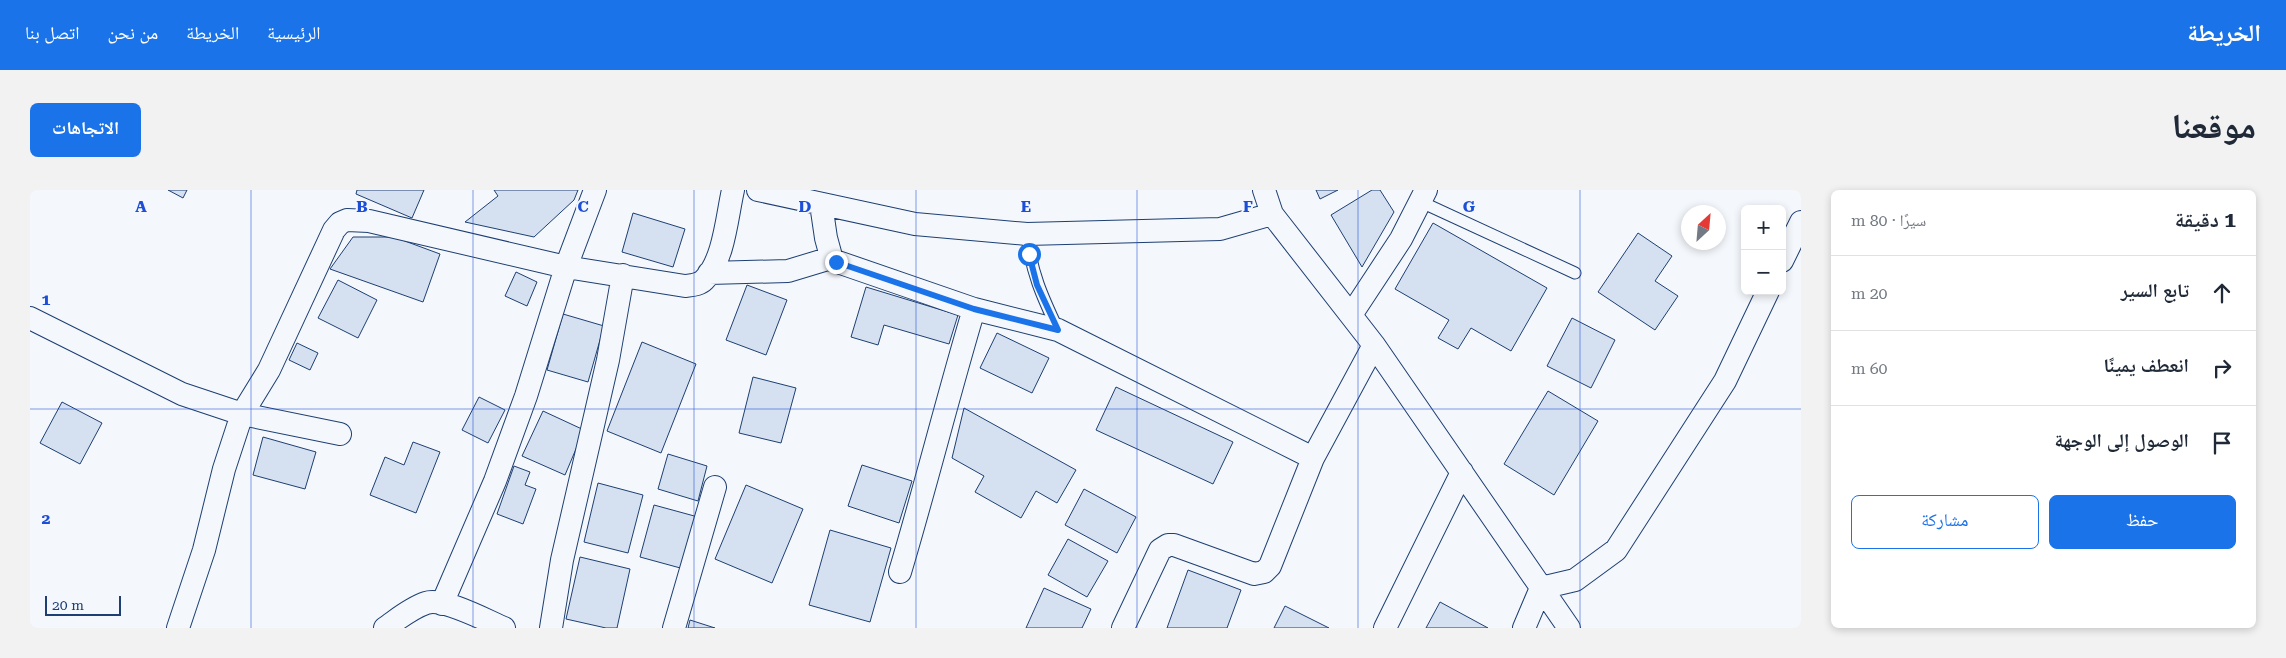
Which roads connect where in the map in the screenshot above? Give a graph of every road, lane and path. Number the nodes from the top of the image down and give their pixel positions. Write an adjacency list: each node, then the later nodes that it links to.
1 (595, 190): 12 (street)
2 (733, 190): 13 (street)
3 (758, 190): 6 (street)
4 (1264, 190): 7 (street)
5 (1422, 196): 14 (lane); 18 (street)
6 (821, 204): 9 (street); 11 (street)
7 (1272, 214): 9 (street); 18 (street)
8 (1801, 222): 10 (street)
9 (1027, 234): 20 (lane)
10 (1786, 253)
11 (831, 258): 13 (street); 17 (street)
12 (566, 267): 15 (street); 22 (street); 29 (street)
13 (708, 273): 15 (street)
14 (1575, 273)
15 (623, 275): 33 (street)
16 (1766, 295): 28 (street)
17 (974, 309): 20 (street); 27 (street)
18 (1351, 315): 21 (street)
19 (30, 318): 22 (street)
20 (1058, 330): 24 (street)
21 (1374, 345): 24 (street); 25 (street)
22 (242, 414): 23 (street); 30 (street)
23 (340, 434)
24 (1313, 458): 35 (street)
25 (1462, 472): 28 (street); 36 (street)
26 (715, 487): 34 (street)
27 (900, 572)
28 (1541, 588): 37 (street); 38 (street)
29 (442, 604): 31 (street); 32 (street)
30 (178, 628)
31 (385, 628)
32 (504, 628)
33 (551, 628)
34 (674, 628)
35 (1123, 628)
36 (1386, 628)
37 (1524, 628)
38 (1569, 628)

